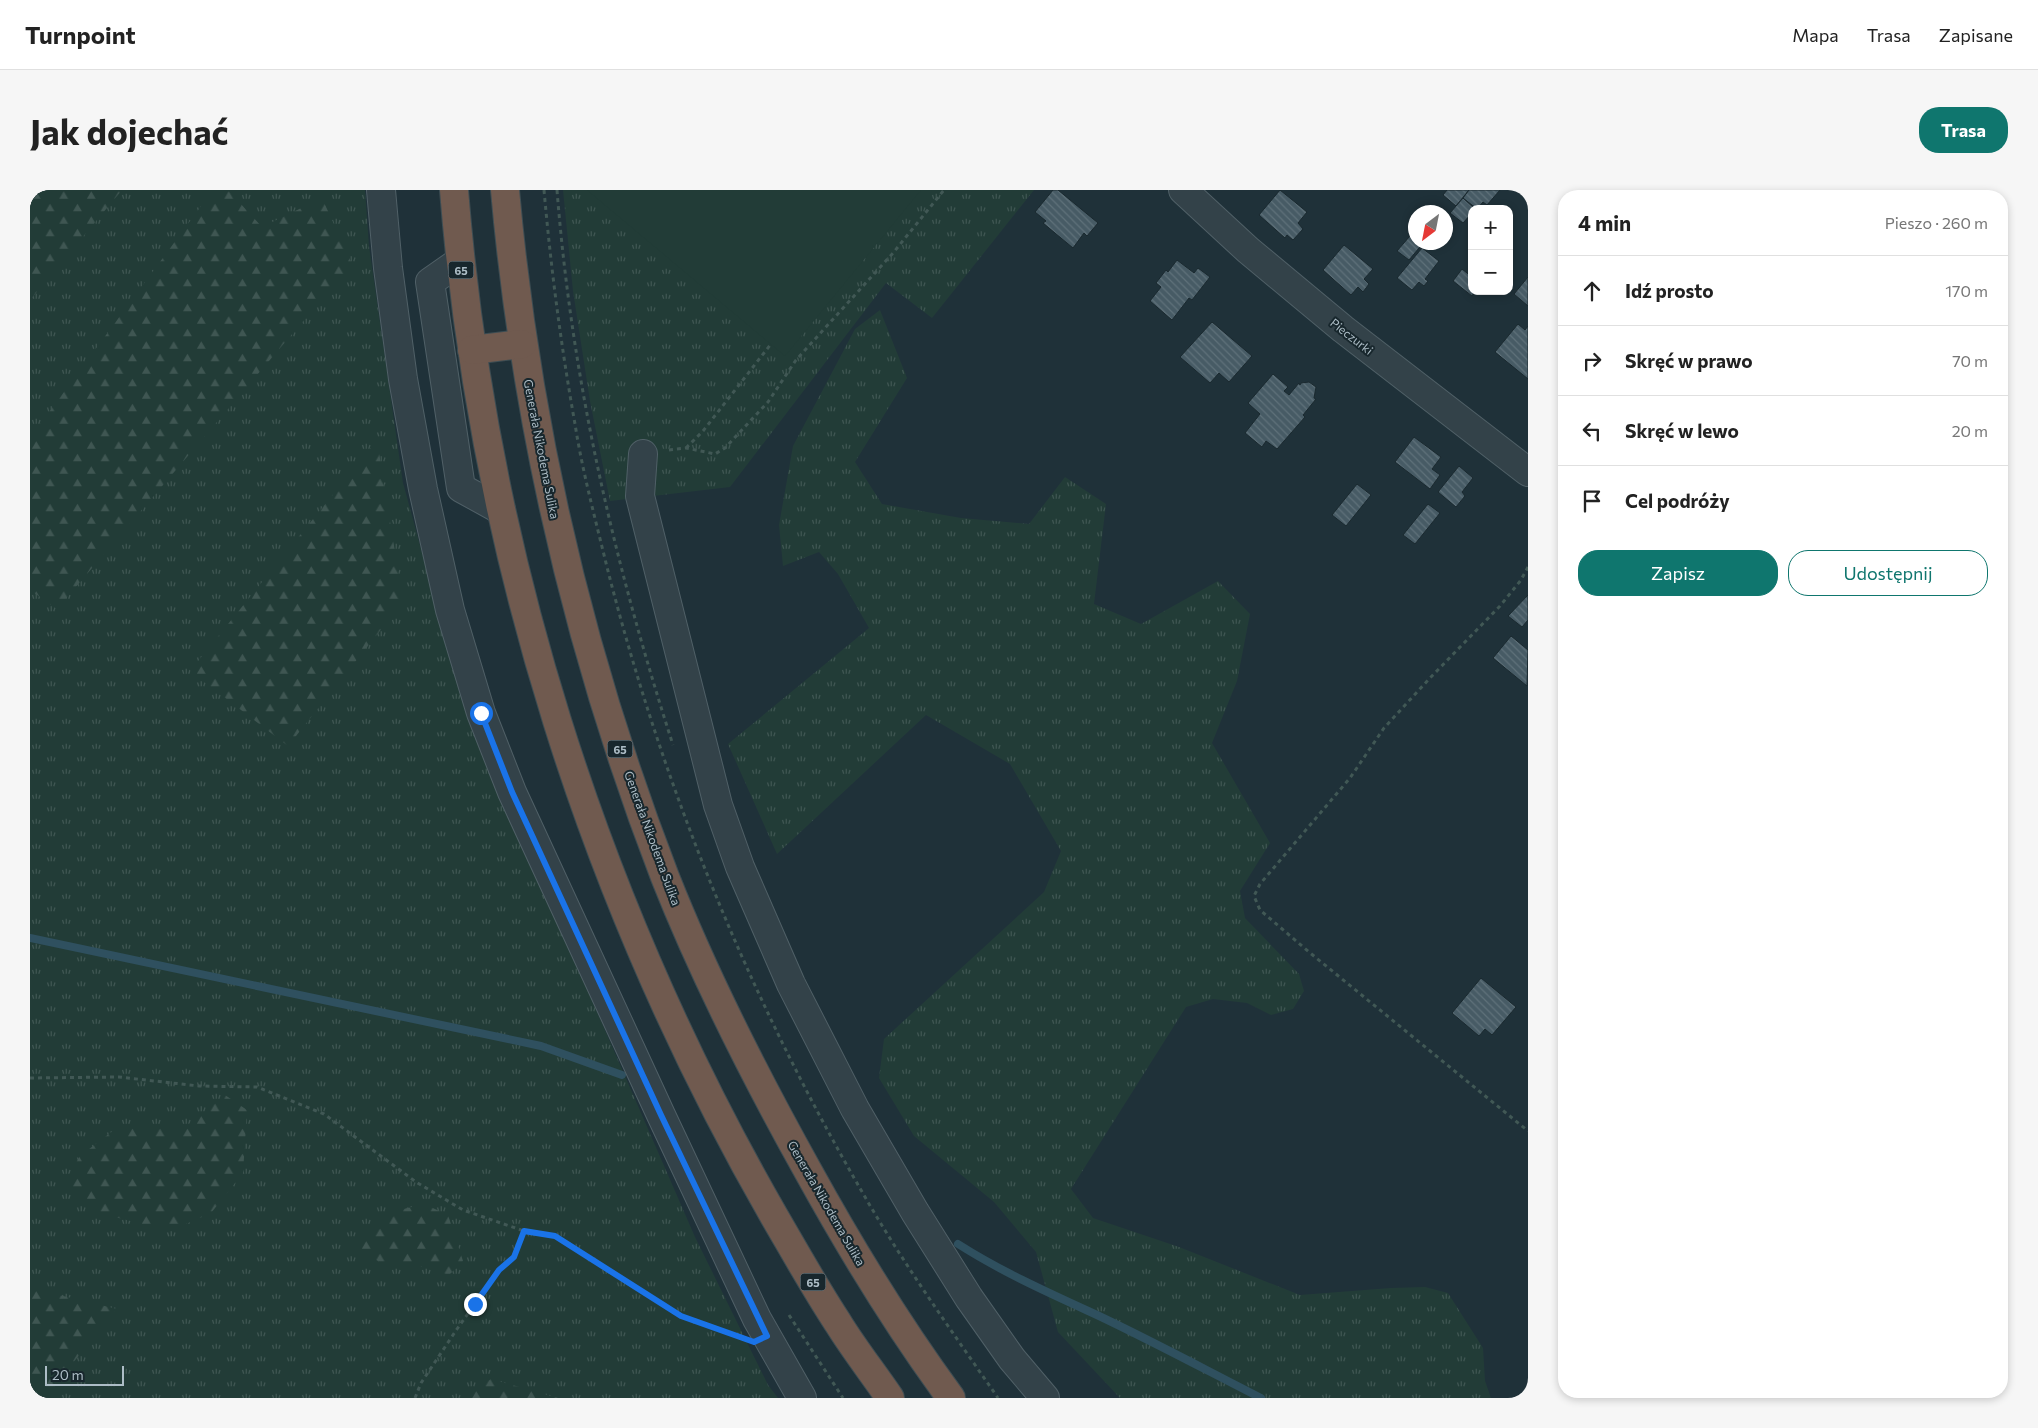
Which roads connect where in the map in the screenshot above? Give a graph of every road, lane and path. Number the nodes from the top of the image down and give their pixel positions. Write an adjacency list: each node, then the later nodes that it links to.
1 (381, 190): 19 (street)
2 (454, 190): 7 (highway, 65)
3 (505, 190): 8 (highway, Generała Nikodema Sulika / 65)
4 (544, 190): 24 (path)
5 (944, 190): 11 (path)
6 (1183, 190): 13 (street, Pieczurki)
7 (460, 260): 10 (highway, 65); 14 (street)
8 (522, 344): 10 (highway); 23 (highway, Generała Nikodema Sulika / 65)
9 (771, 344): 11 (path)
10 (472, 350): 14 (highway, 65)
11 (686, 448): 12 (path)
12 (643, 454): 25 (street)
13 (1528, 472)
14 (501, 510): 22 (highway, 65)
15 (1528, 567): 17 (path)
16 (30, 1078): 18 (path)
17 (1528, 1131)
18 (524, 1231): 19 (path); 20 (path)
19 (767, 1336): 21 (street)
20 (415, 1398)
21 (802, 1398)
22 (890, 1398)
23 (951, 1398)
24 (998, 1398)
25 (1045, 1398)

